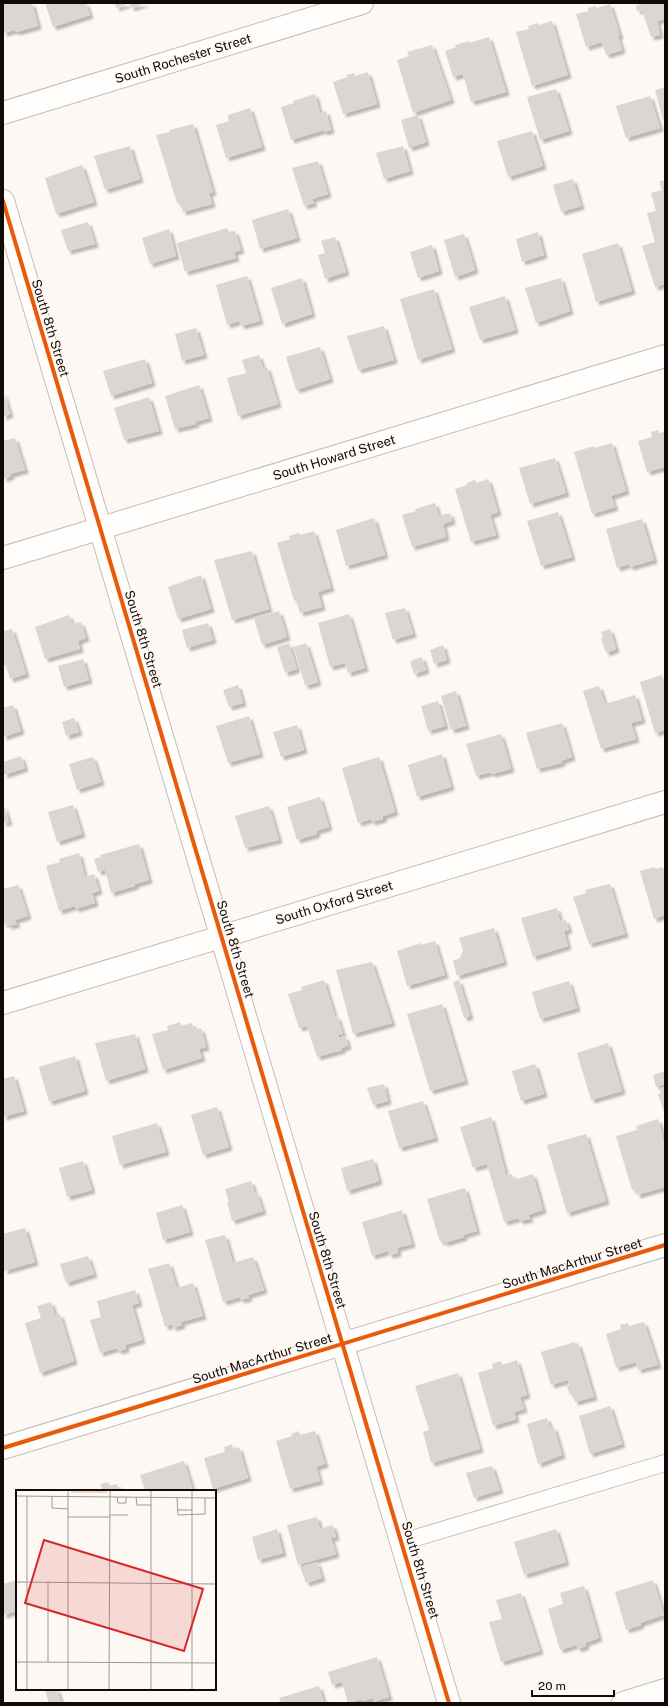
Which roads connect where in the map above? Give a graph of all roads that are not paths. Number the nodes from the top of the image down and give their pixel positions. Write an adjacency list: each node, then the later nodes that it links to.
1 (362, 3): 2 (street, South Rochester Street)
2 (3, 113)
3 (3, 201): 5 (street, South 8th Street)
4 (665, 356): 5 (street, South Howard Street)
5 (100, 528): 6 (street, South Howard Street); 8 (street, South 8th Street)
6 (3, 558)
7 (665, 802): 8 (street, South Oxford Street)
8 (222, 936): 9 (street, South Oxford Street); 11 (street, South 8th Street)
9 (3, 1003)
10 (665, 1245): 11 (street, South MacArthur Street)
11 (343, 1344): 12 (street, South MacArthur Street); 14 (street, South 8th Street)
12 (3, 1448)
13 (665, 1463): 14 (lane)
14 (402, 1542): 16 (street, South 8th Street)
15 (665, 1690): 17 (street)
16 (450, 1703)
17 (623, 1703)

